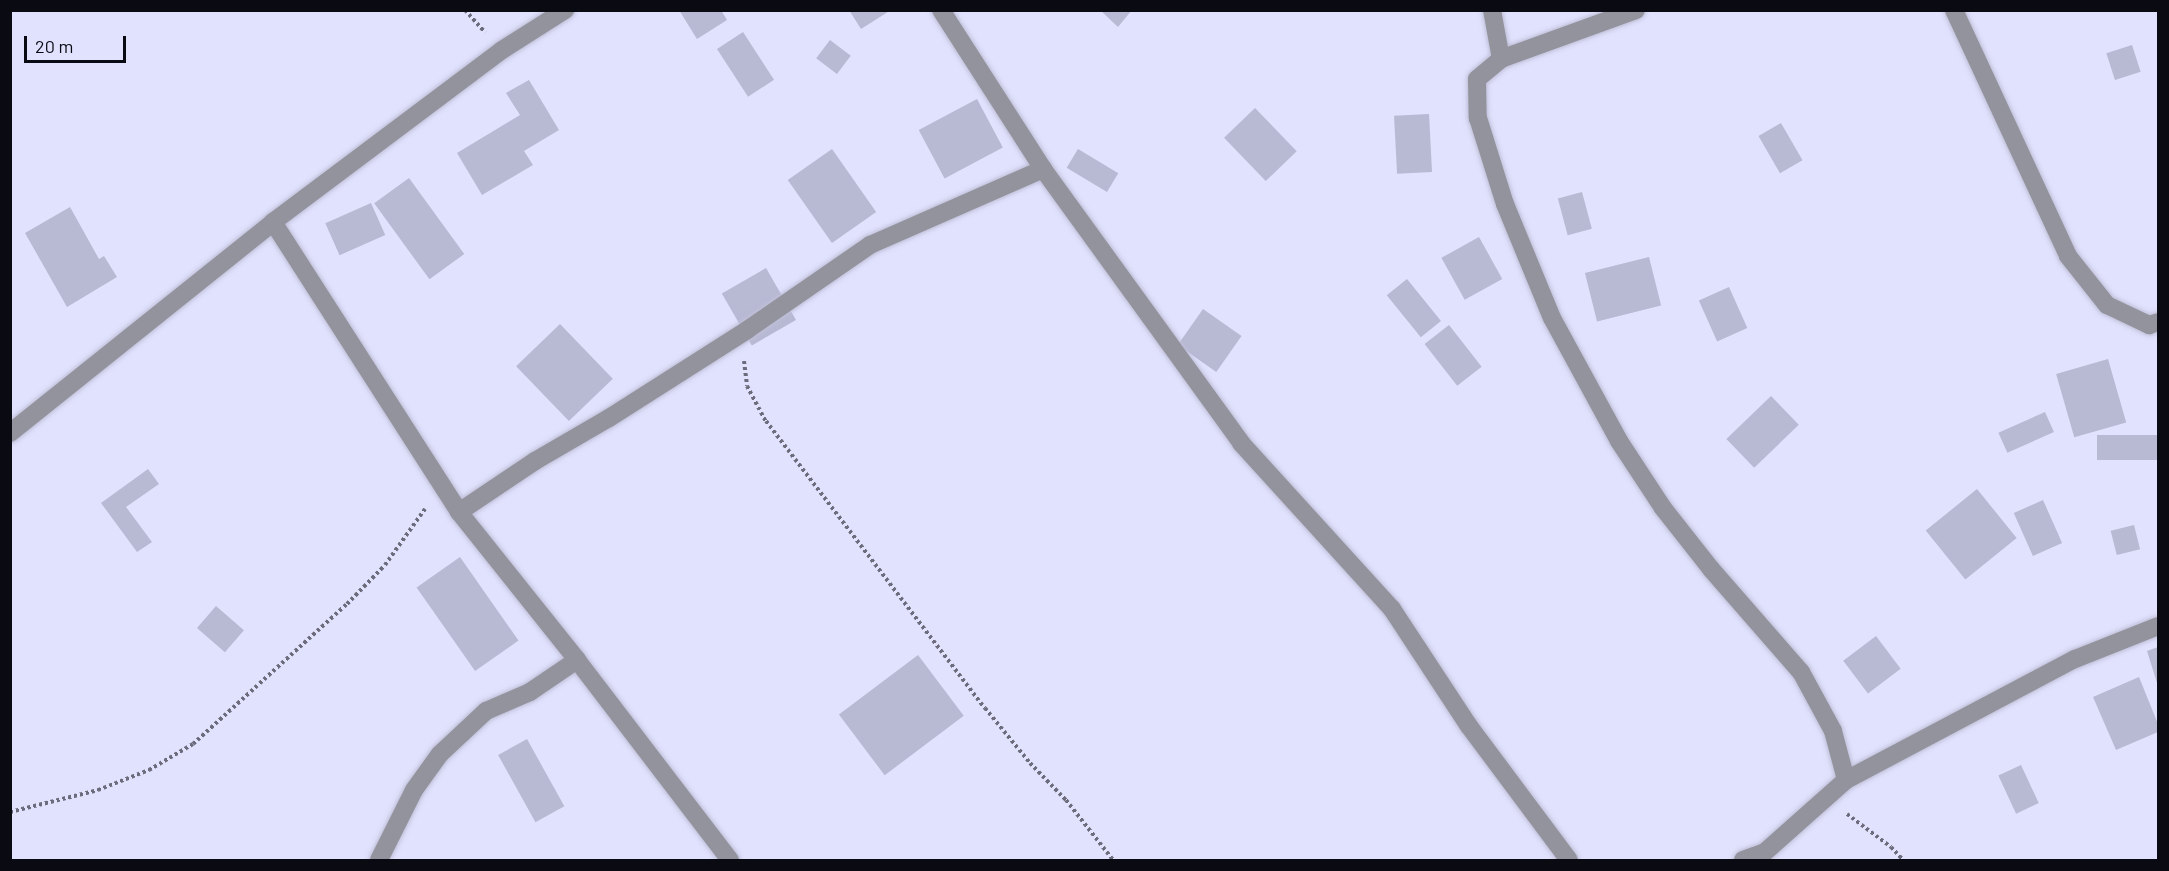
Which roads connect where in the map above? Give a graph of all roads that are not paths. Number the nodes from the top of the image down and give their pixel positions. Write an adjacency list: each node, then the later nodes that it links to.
1 (565, 10): 8 (street)
2 (941, 10): 7 (street)
3 (1492, 10): 6 (street)
4 (1636, 10): 6 (street)
5 (1954, 10): 9 (street)
6 (1501, 59): 14 (street)
7 (1043, 169): 11 (street); 17 (street)
8 (273, 222): 10 (street); 11 (street)
9 (2158, 322)
10 (10, 433)
11 (459, 512): 13 (street)
12 (2158, 626): 14 (street)
13 (577, 660): 15 (street); 16 (street)
14 (1846, 780): 18 (street)
15 (379, 861)
16 (730, 861)
17 (1569, 861)
18 (1743, 861)

